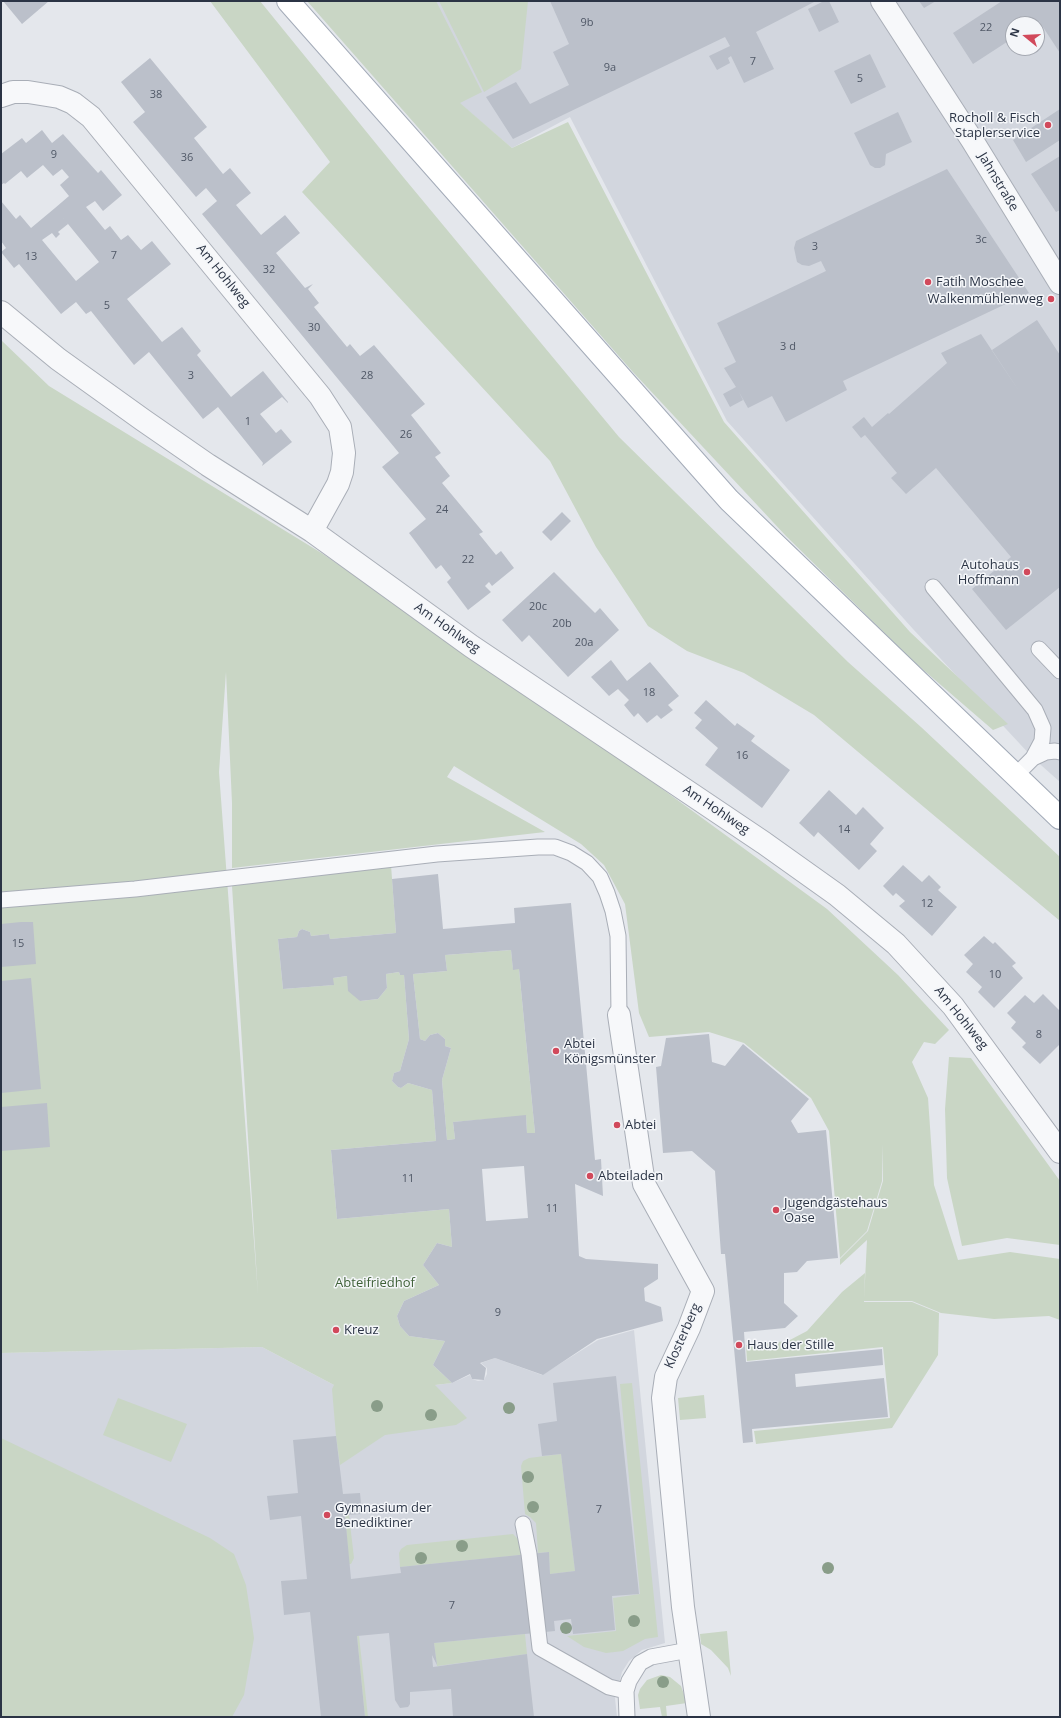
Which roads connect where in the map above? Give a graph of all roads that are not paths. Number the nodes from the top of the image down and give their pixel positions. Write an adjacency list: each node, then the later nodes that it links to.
1 (288, 1): 12 (main road)
2 (882, 1): 4 (street, Jahnstraße)
3 (1, 96): 6 (street, Am Hohlweg)
4 (1060, 283)
5 (1, 312): 6 (street, Am Hohlweg)
6 (312, 531): 16 (street, Am Hohlweg)
7 (933, 587): 11 (lane)
8 (1039, 649): 9 (lane)
9 (1060, 671)
10 (1060, 752): 11 (lane)
11 (1033, 758): 12 (lane)
12 (1015, 776): 13 (main road)
13 (1060, 818)
14 (1, 900): 15 (lane)
15 (619, 1015): 18 (street, Klosterberg)
16 (1060, 1152)
17 (523, 1524): 19 (lane)
18 (689, 1650): 19 (lane); 21 (street, Klosterberg)
19 (626, 1691): 20 (lane)
20 (627, 1717)
21 (699, 1717)

